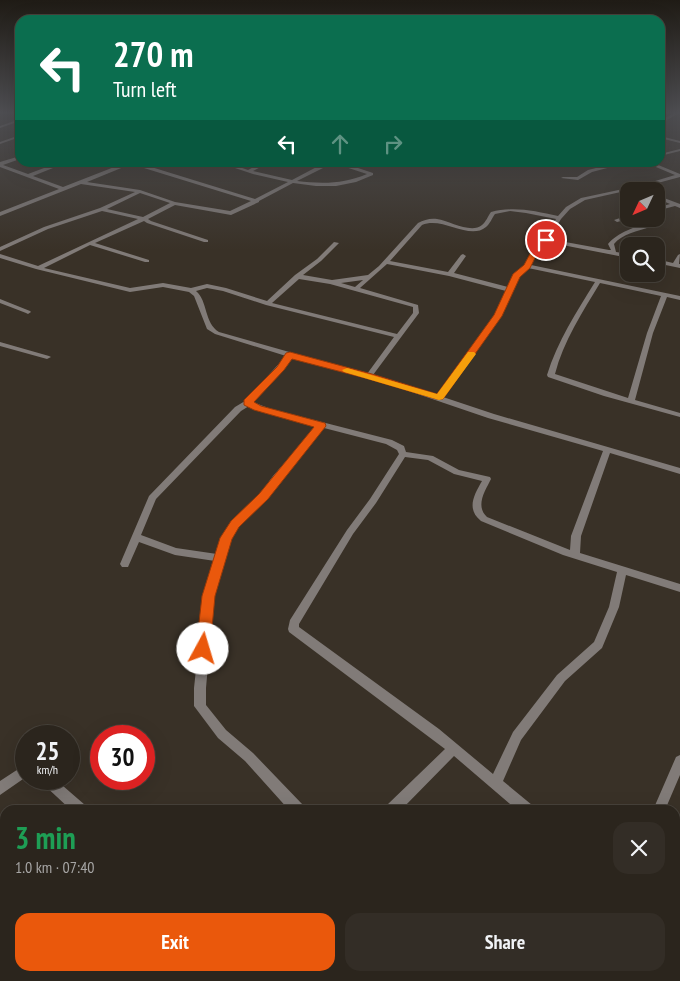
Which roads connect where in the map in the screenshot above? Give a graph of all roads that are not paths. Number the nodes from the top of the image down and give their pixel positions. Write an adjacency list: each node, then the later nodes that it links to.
1 (15, 159): 2 (street)
2 (0, 164): 13 (street)
3 (52, 167): 13 (street)
4 (121, 167): 17 (street)
5 (145, 167): 23 (street)
6 (236, 167): 12 (street)
7 (257, 167): 12 (street)
8 (323, 167): 16 (street)
9 (349, 167): 16 (street)
10 (607, 167): 15 (street)
11 (658, 167): 14 (street)
12 (248, 171): 16 (street)
13 (28, 176): 19 (street)
14 (679, 176): 18 (street)
15 (563, 178)
16 (296, 181): 23 (street)
17 (80, 182): 19 (street); 20 (street)
18 (662, 182)
19 (63, 189): 28 (street)
20 (140, 191): 24 (street); 27 (street)
21 (620, 193): 29 (street)
22 (665, 200): 25 (street)
23 (257, 201): 24 (street)
24 (174, 203): 30 (street)
25 (678, 205): 26 (street)
26 (665, 208)
27 (102, 209): 30 (street); 38 (street)
28 (0, 214)
29 (559, 218): 34 (street); 45 (street)
30 (145, 219): 35 (street); 37 (street)
31 (620, 219): 32 (street)
32 (617, 220)
33 (642, 228): 39 (street)
34 (546, 240): 39 (street); 47 (street)
35 (206, 241)
36 (336, 242): 50 (street)
37 (91, 244): 44 (street); 48 (street)
38 (0, 249)
39 (610, 252): 40 (street)
40 (620, 254)
41 (0, 256): 48 (street)
42 (463, 256): 49 (street)
43 (680, 256): 46 (street)
44 (147, 262)
45 (386, 262): 49 (street); 51 (street)
46 (677, 265)
47 (527, 266): 52 (street); 56 (street)
48 (38, 268): 55 (street)
49 (450, 274): 56 (street)
50 (296, 276): 53 (street); 60 (street)
51 (369, 277): 53 (street); 54 (street)
52 (599, 280): 57 (street); 68 (street)
53 (331, 282): 54 (street)
54 (356, 289): 62 (street)
55 (191, 290): 60 (street); 64 (street)
56 (510, 290): 67 (street)
57 (665, 295): 58 (street); 68 (street)
58 (680, 298)
59 (0, 301): 61 (street)
60 (268, 304): 62 (street)
61 (28, 312)
62 (398, 336): 66 (street)
63 (0, 344): 65 (street)
64 (290, 355): 66 (street); 69 (street)
65 (47, 357)
66 (369, 376): 67 (street)
67 (439, 397): 72 (street)
68 (631, 400): 70 (street)
69 (248, 402): 71 (street); 75 (street)
70 (680, 415)
71 (321, 426): 73 (street); 77 (street)
72 (607, 451): 74 (street); 76 (street)
73 (403, 454): 76 (street); 81 (street)
74 (680, 471)
75 (136, 537): 77 (street); 78 (street)
76 (575, 554): 79 (street)
77 (220, 558): 88 (street)
78 (125, 564)
79 (622, 571): 80 (street); 84 (street)
80 (680, 588)
81 (453, 748): 84 (street); 89 (street)
82 (680, 761): 91 (street)
83 (15, 778): 85 (street)
84 (495, 784): 90 (street)
85 (0, 789)
86 (58, 790): 87 (street)
87 (75, 805)
88 (293, 805)
89 (397, 805)
90 (521, 805)
91 (661, 805)

